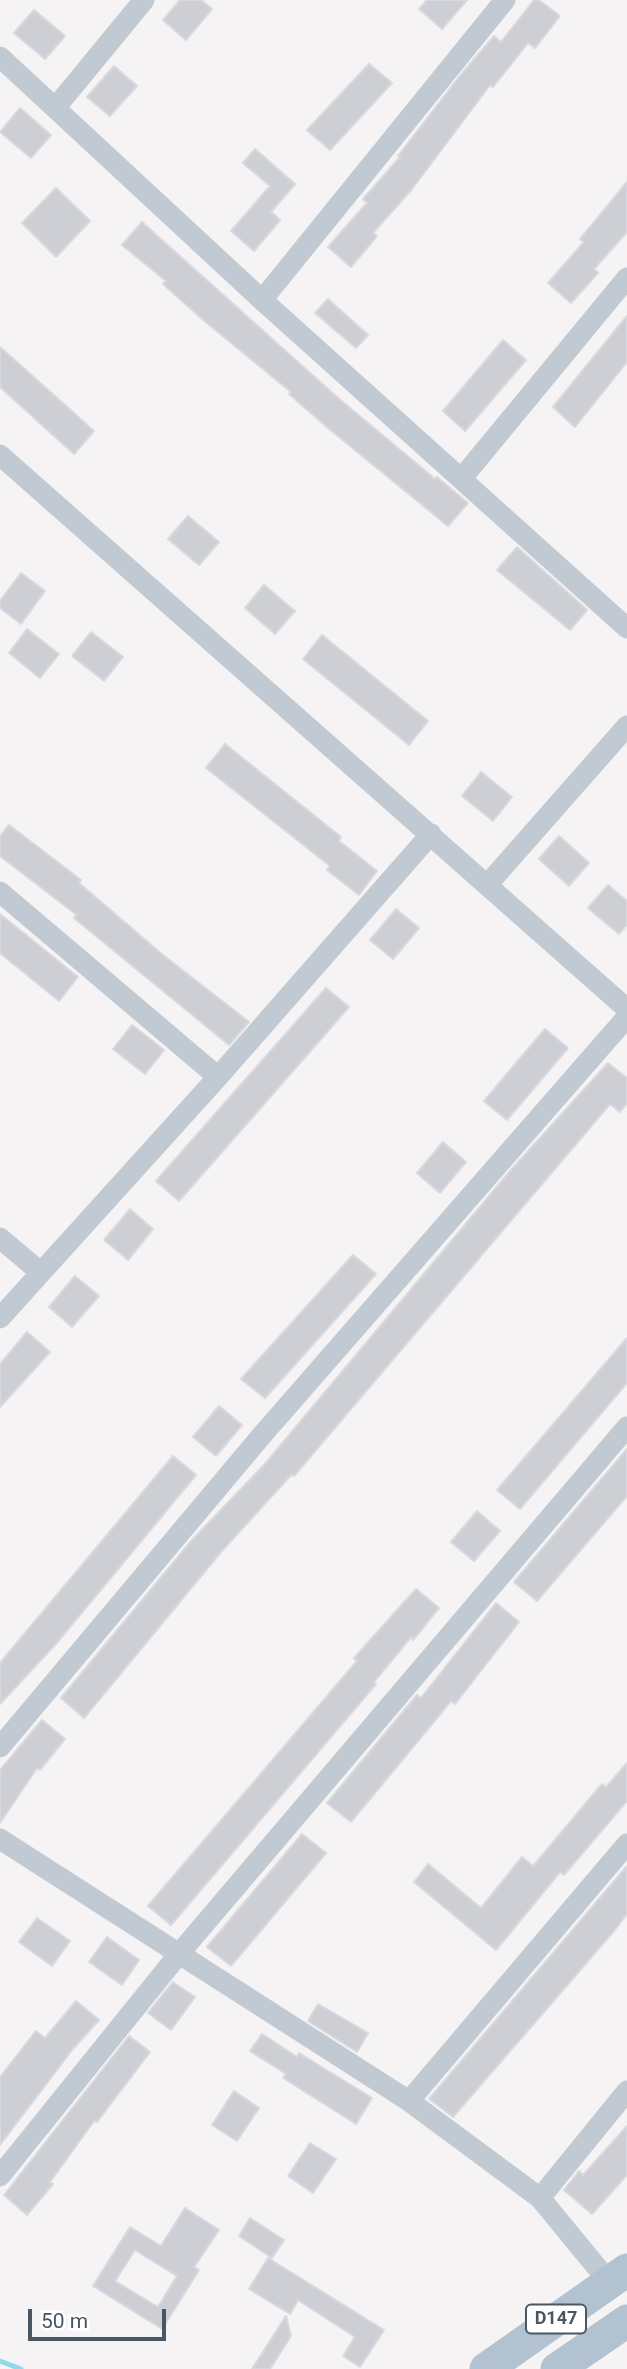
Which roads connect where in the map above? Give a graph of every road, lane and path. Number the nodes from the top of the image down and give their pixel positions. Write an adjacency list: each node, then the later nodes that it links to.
1 (144, 0): 4 (street)
2 (505, 0): 6 (street)
3 (0, 57): 4 (street)
4 (56, 107): 6 (street)
5 (627, 278): 8 (street)
6 (262, 300): 8 (street)
7 (0, 455): 11 (street)
8 (462, 478): 9 (street)
9 (627, 628)
10 (627, 726): 12 (street)
11 (431, 834): 12 (street); 16 (street)
12 (488, 884): 14 (street)
13 (0, 892): 16 (street)
14 (627, 1009)
15 (627, 1017): 21 (street)
16 (218, 1077): 18 (street)
17 (0, 1238): 18 (street)
18 (39, 1272): 19 (street)
19 (0, 1318)
20 (627, 1427): 24 (street)
21 (0, 1747)
22 (0, 1839): 24 (street)
23 (627, 1844): 26 (street)
24 (178, 1955): 26 (street); 27 (street)
25 (627, 2091): 28 (street)
26 (409, 2101): 28 (street)
27 (0, 2176)
28 (540, 2197): 29 (street)
29 (618, 2276): 31 (main road, D147)
30 (627, 2321): 32 (main road, D147)
31 (486, 2369)
32 (558, 2369)

